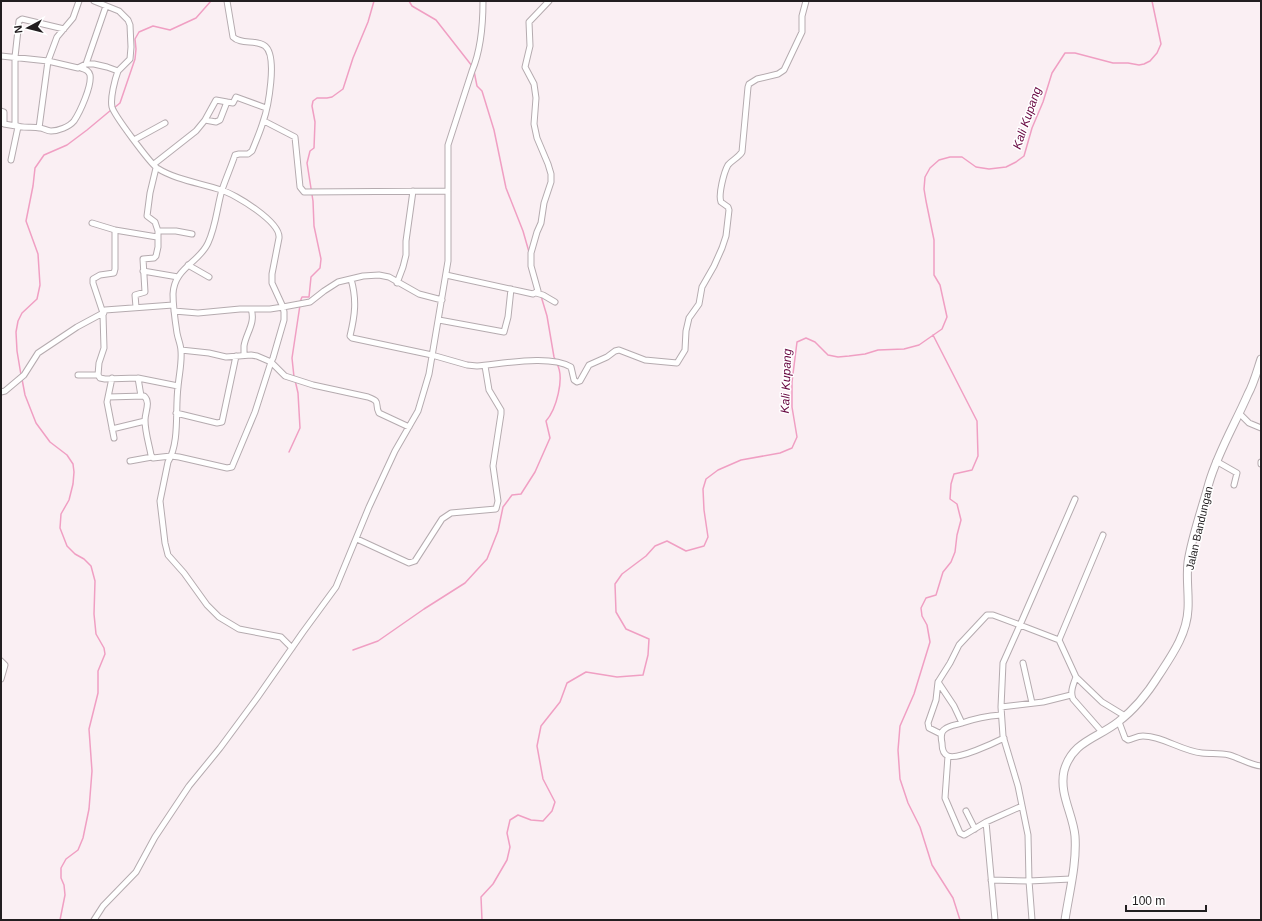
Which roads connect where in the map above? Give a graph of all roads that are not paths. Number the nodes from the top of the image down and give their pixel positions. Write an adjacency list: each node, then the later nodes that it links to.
1 (79, 1): 8 (street)
2 (94, 1): 7 (street)
3 (227, 1): 16 (street)
4 (483, 1): 28 (street)
5 (550, 1): 42 (street)
6 (806, 1): 58 (street)
7 (106, 6): 12 (street); 14 (street)
8 (64, 29): 10 (street); 11 (street)
9 (1, 56): 10 (street)
10 (15, 57): 11 (street); 21 (street)
11 (48, 62): 13 (street); 22 (street)
12 (86, 64): 13 (street); 14 (street)
13 (81, 68): 22 (street)
14 (118, 71): 23 (street)
15 (227, 102): 16 (street); 18 (street); 18 (street)
16 (266, 108): 19 (street)
17 (1, 111): 21 (street)
18 (205, 120): 25 (street)
19 (264, 121): 26 (street); 27 (street)
20 (165, 122): 23 (street)
21 (17, 126): 22 (street); 24 (street)
22 (40, 128)
23 (134, 140): 25 (street)
24 (11, 160)
25 (155, 166): 26 (street); 31 (street)
26 (222, 190): 34 (street); 47 (street)
27 (414, 191): 28 (street); 40 (street)
28 (448, 191): 36 (street)
29 (92, 223): 30 (street)
30 (115, 230): 33 (street); 50 (street)
31 (158, 231): 32 (street); 33 (street)
32 (192, 234)
33 (158, 237): 35 (street)
34 (188, 265): 37 (street); 38 (street)
35 (143, 271): 37 (street); 46 (street)
36 (446, 275): 41 (street); 43 (street)
37 (178, 276): 45 (street)
38 (209, 277)
39 (351, 279): 40 (street); 47 (street); 54 (street)
40 (397, 283): 43 (street)
41 (510, 289): 42 (street); 51 (street)
42 (536, 293): 44 (street)
43 (442, 300): 51 (street)
44 (555, 302)
45 (173, 305): 46 (street); 49 (street)
46 (136, 307): 50 (street)
47 (283, 307): 48 (street); 57 (street)
48 (251, 309): 49 (street); 53 (street)
49 (174, 311): 52 (street)
50 (103, 313): 60 (street); 64 (street)
51 (438, 320): 54 (street)
52 (181, 350): 55 (street); 63 (street)
53 (244, 355): 55 (street); 57 (street)
54 (432, 355): 58 (street); 70 (street)
55 (236, 356): 67 (street)
56 (1261, 359): 68 (main road, Jalan Bandungan)
57 (270, 362): 70 (street); 74 (street)
58 (485, 366): 81 (street)
59 (78, 375): 60 (street)
60 (98, 375): 61 (street)
61 (112, 378): 62 (street); 66 (street)
62 (138, 378): 63 (street); 65 (street)
63 (178, 386): 67 (street)
64 (1, 392)
65 (141, 396): 66 (street); 69 (street)
66 (108, 397): 71 (street)
67 (176, 413): 74 (street)
68 (1239, 413): 72 (street); 77 (main road, Jalan Bandungan)
69 (145, 421): 71 (street); 75 (street)
70 (409, 427): 81 (street)
71 (112, 428): 73 (street)
72 (1261, 428)
73 (114, 438)
74 (171, 456): 75 (street); 84 (street)
75 (152, 457): 76 (street)
76 (130, 461)
77 (1216, 462): 78 (street); 94 (main road, Jalan Bandungan)
78 (1234, 485)
79 (1075, 499): 82 (street)
80 (1103, 535): 83 (street)
81 (357, 539): 84 (street)
82 (1020, 625): 83 (street); 89 (street); 92 (street)
83 (1059, 640): 87 (street)
84 (292, 648): 109 (street)
85 (1, 661): 88 (street)
86 (1023, 663): 91 (street)
87 (1076, 677): 90 (street); 94 (street)
88 (1, 679)
89 (938, 682): 96 (street); 98 (street)
90 (1071, 696): 91 (street); 97 (street)
91 (1032, 703): 92 (street)
92 (1001, 707): 93 (street)
93 (1001, 715): 96 (street); 99 (street)
94 (1125, 716): 95 (main road, Jalan Bandungan)
95 (1119, 722): 97 (main road, Jalan Bandungan); 101 (street)
96 (962, 723): 98 (street)
97 (1102, 732): 106 (main road, Jalan Bandungan)
98 (941, 734): 100 (street)
99 (1004, 738): 100 (street); 102 (street)
100 (948, 756): 105 (street)
101 (1261, 766)
102 (1022, 806): 104 (street); 108 (street)
103 (966, 811): 105 (street)
104 (986, 822): 105 (street); 107 (street)
105 (975, 829)
106 (1071, 879): 108 (street); 112 (main road, Jalan Bandungan)
107 (992, 880): 108 (street); 110 (street)
108 (1029, 881): 111 (street)
109 (94, 920)
110 (995, 920)
111 (1032, 920)
112 (1065, 920)

